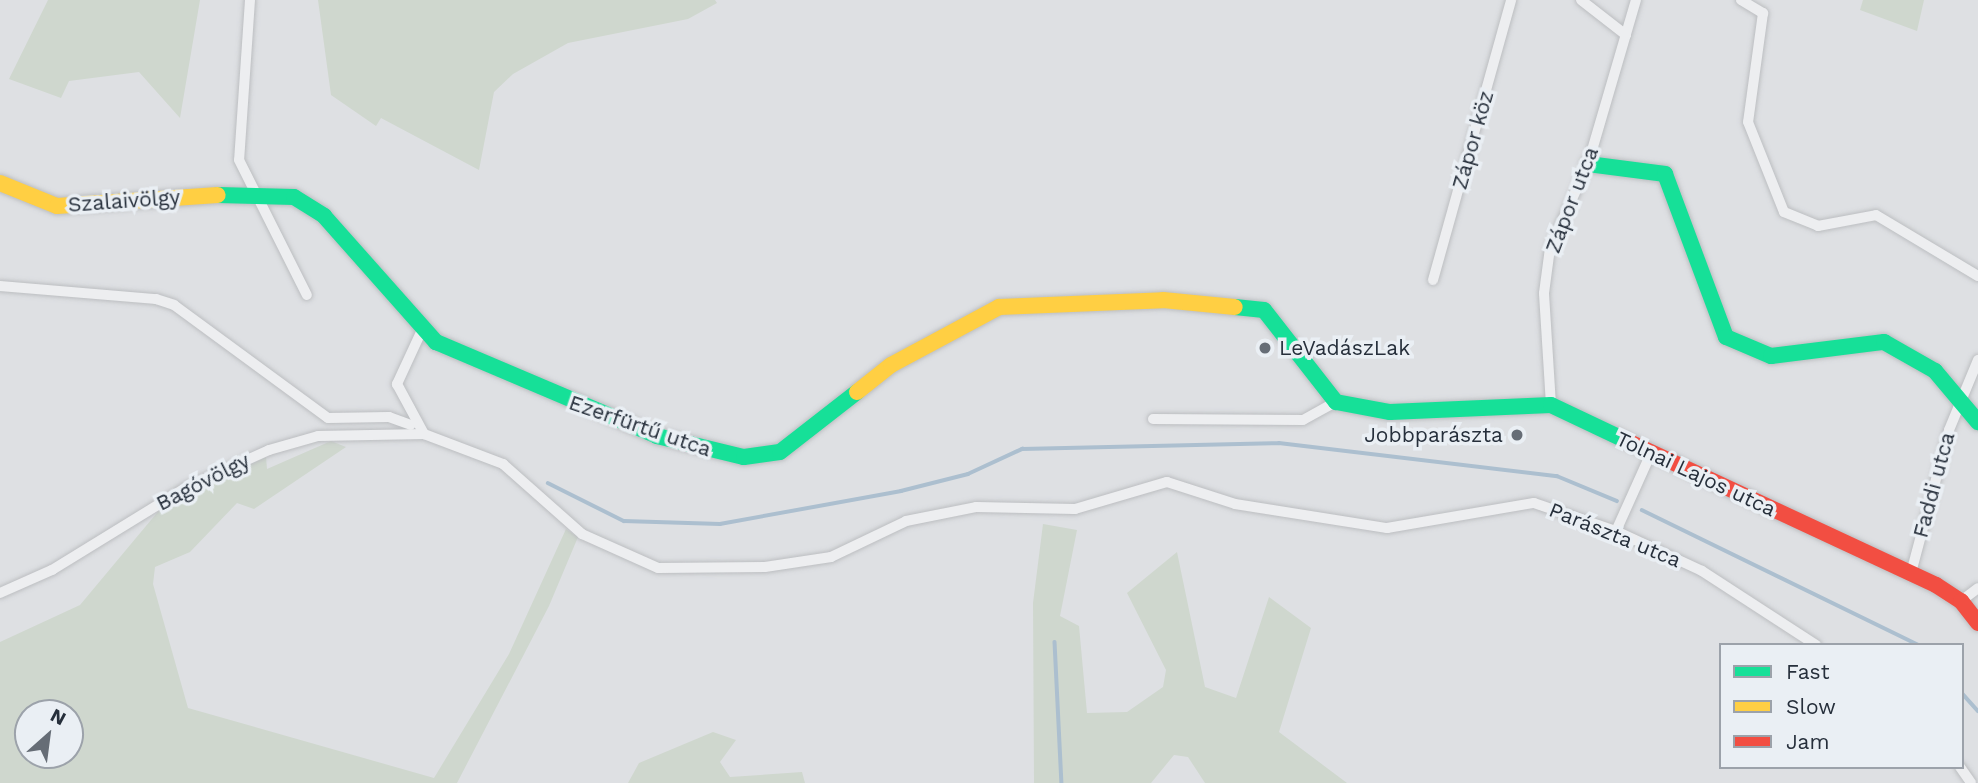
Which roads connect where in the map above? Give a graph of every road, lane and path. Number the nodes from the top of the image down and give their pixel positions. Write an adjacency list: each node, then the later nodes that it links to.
1 (250, 0): 9 (street)
2 (1511, 0): 11 (street, Zápor köz)
3 (1581, 0): 6 (street)
4 (1636, 0): 6 (street, Zápor utca)
5 (1741, 0): 10 (street)
6 (1626, 35): 7 (street, Zápor utca)
7 (1588, 164): 16 (street); 18 (street, Zápor utca)
8 (0, 183): 9 (street, Szalaivölgy)
9 (253, 198): 13 (street); 14 (street, Ezerfürtű utca)
10 (1978, 276)
11 (1433, 280)
12 (0, 286): 21 (street)
13 (307, 295)
14 (422, 330): 17 (street, Ezerfürtű utca); 22 (street)
15 (1978, 360): 16 (street, Faddi utca)
16 (1960, 398): 20 (street); 25 (street, Faddi utca)
17 (1336, 402): 18 (street, Tolnai Lajos utca); 19 (street)
18 (1551, 405): 23 (street, Tolnai Lajos utca)
19 (1153, 419)
20 (1978, 422)
21 (411, 425)
22 (424, 434): 24 (street, Parászta utca); 27 (street, Bagóvölgy)
23 (1651, 453): 24 (street); 25 (street, Tolnai Lajos utca)
24 (1616, 531): 30 (street, Parászta utca)
25 (1911, 573): 28 (street, Tolnai Lajos utca)
26 (1978, 588): 28 (street)
27 (0, 593)
28 (1961, 601): 29 (street, Tolnai Lajos utca)
29 (1978, 623)
30 (1813, 643)

